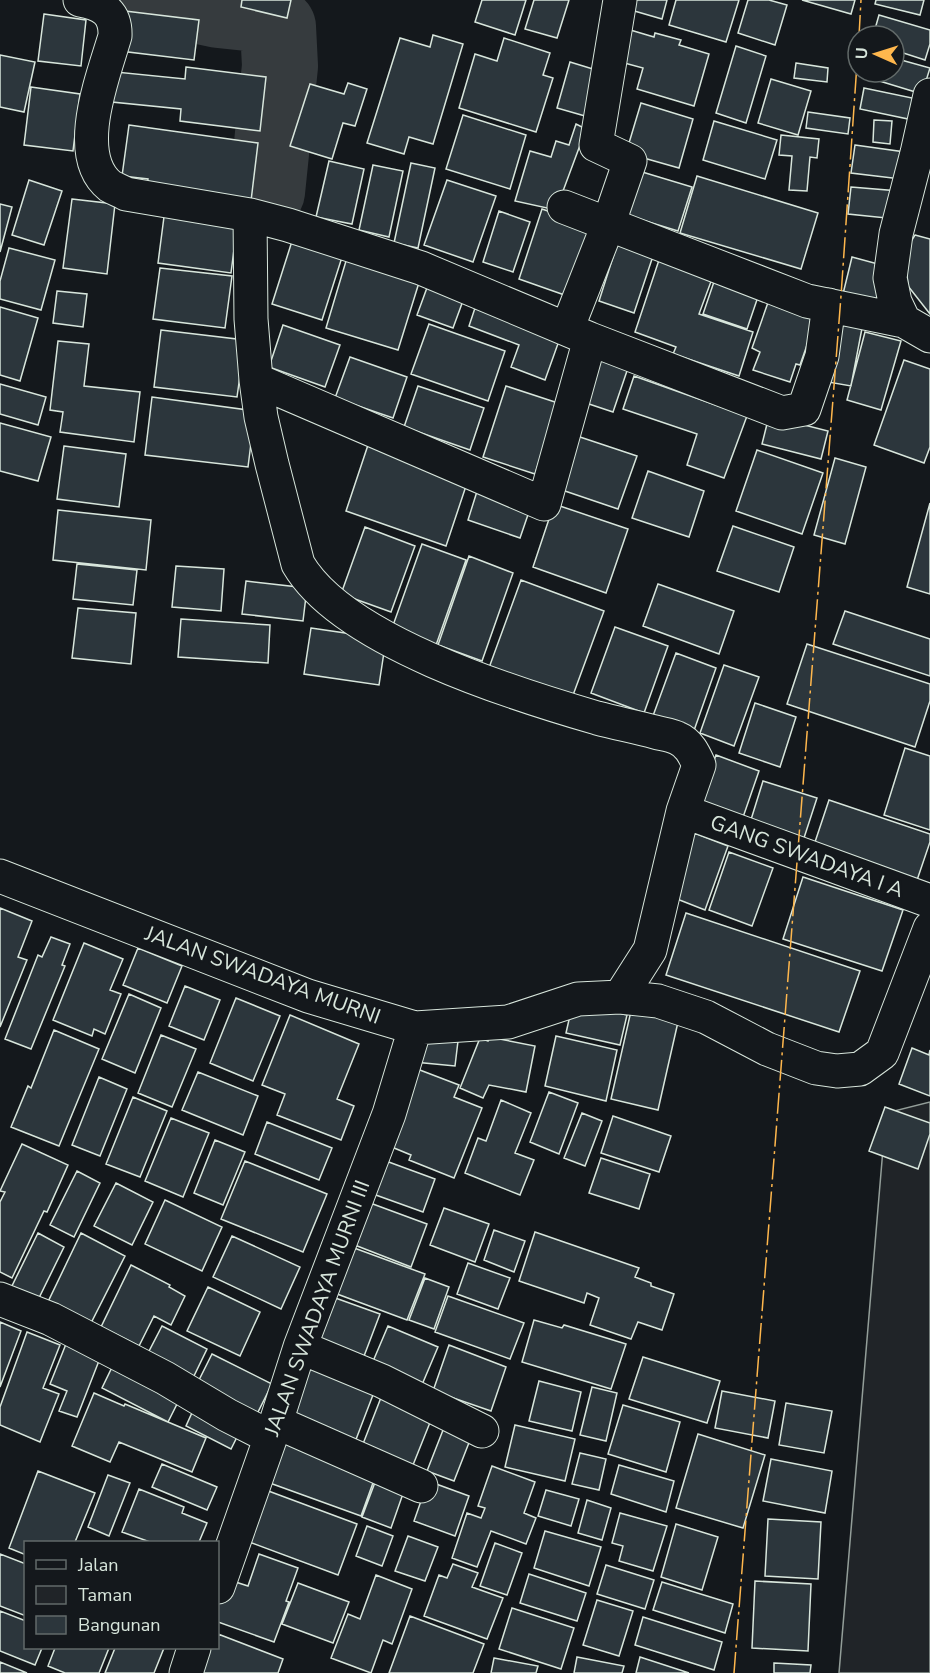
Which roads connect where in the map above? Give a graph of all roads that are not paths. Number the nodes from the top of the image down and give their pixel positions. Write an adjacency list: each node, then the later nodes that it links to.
1 (620, 0): 6 (street)
2 (94, 6): 5 (street)
3 (930, 95): 8 (street)
4 (564, 207): 6 (street)
5 (266, 219): 9 (street); 10 (street)
6 (608, 225): 7 (street); 9 (street)
7 (828, 305): 8 (street); 9 (street)
8 (917, 328)
9 (579, 334): 10 (street)
10 (256, 380): 11 (street)
11 (683, 811): 13 (street, GANG SWADAYA I A); 15 (street)
12 (0, 876): 16 (street, JALAN SWADAYA MURNI)
13 (930, 901)
14 (930, 928): 15 (street, JALAN SWADAYA MURNI)
15 (620, 997): 16 (street, JALAN SWADAYA MURNI)
16 (415, 1028): 18 (street, JALAN SWADAYA MURNI III)
17 (0, 1299): 19 (street)
18 (300, 1347): 19 (street, JALAN SWADAYA MURNI III); 20 (street)
19 (273, 1429): 21 (street); 22 (street, JALAN SWADAYA MURNI III)
20 (482, 1431)
21 (420, 1486)
22 (219, 1584)
23 (193, 1649): 24 (street)
24 (186, 1673)

